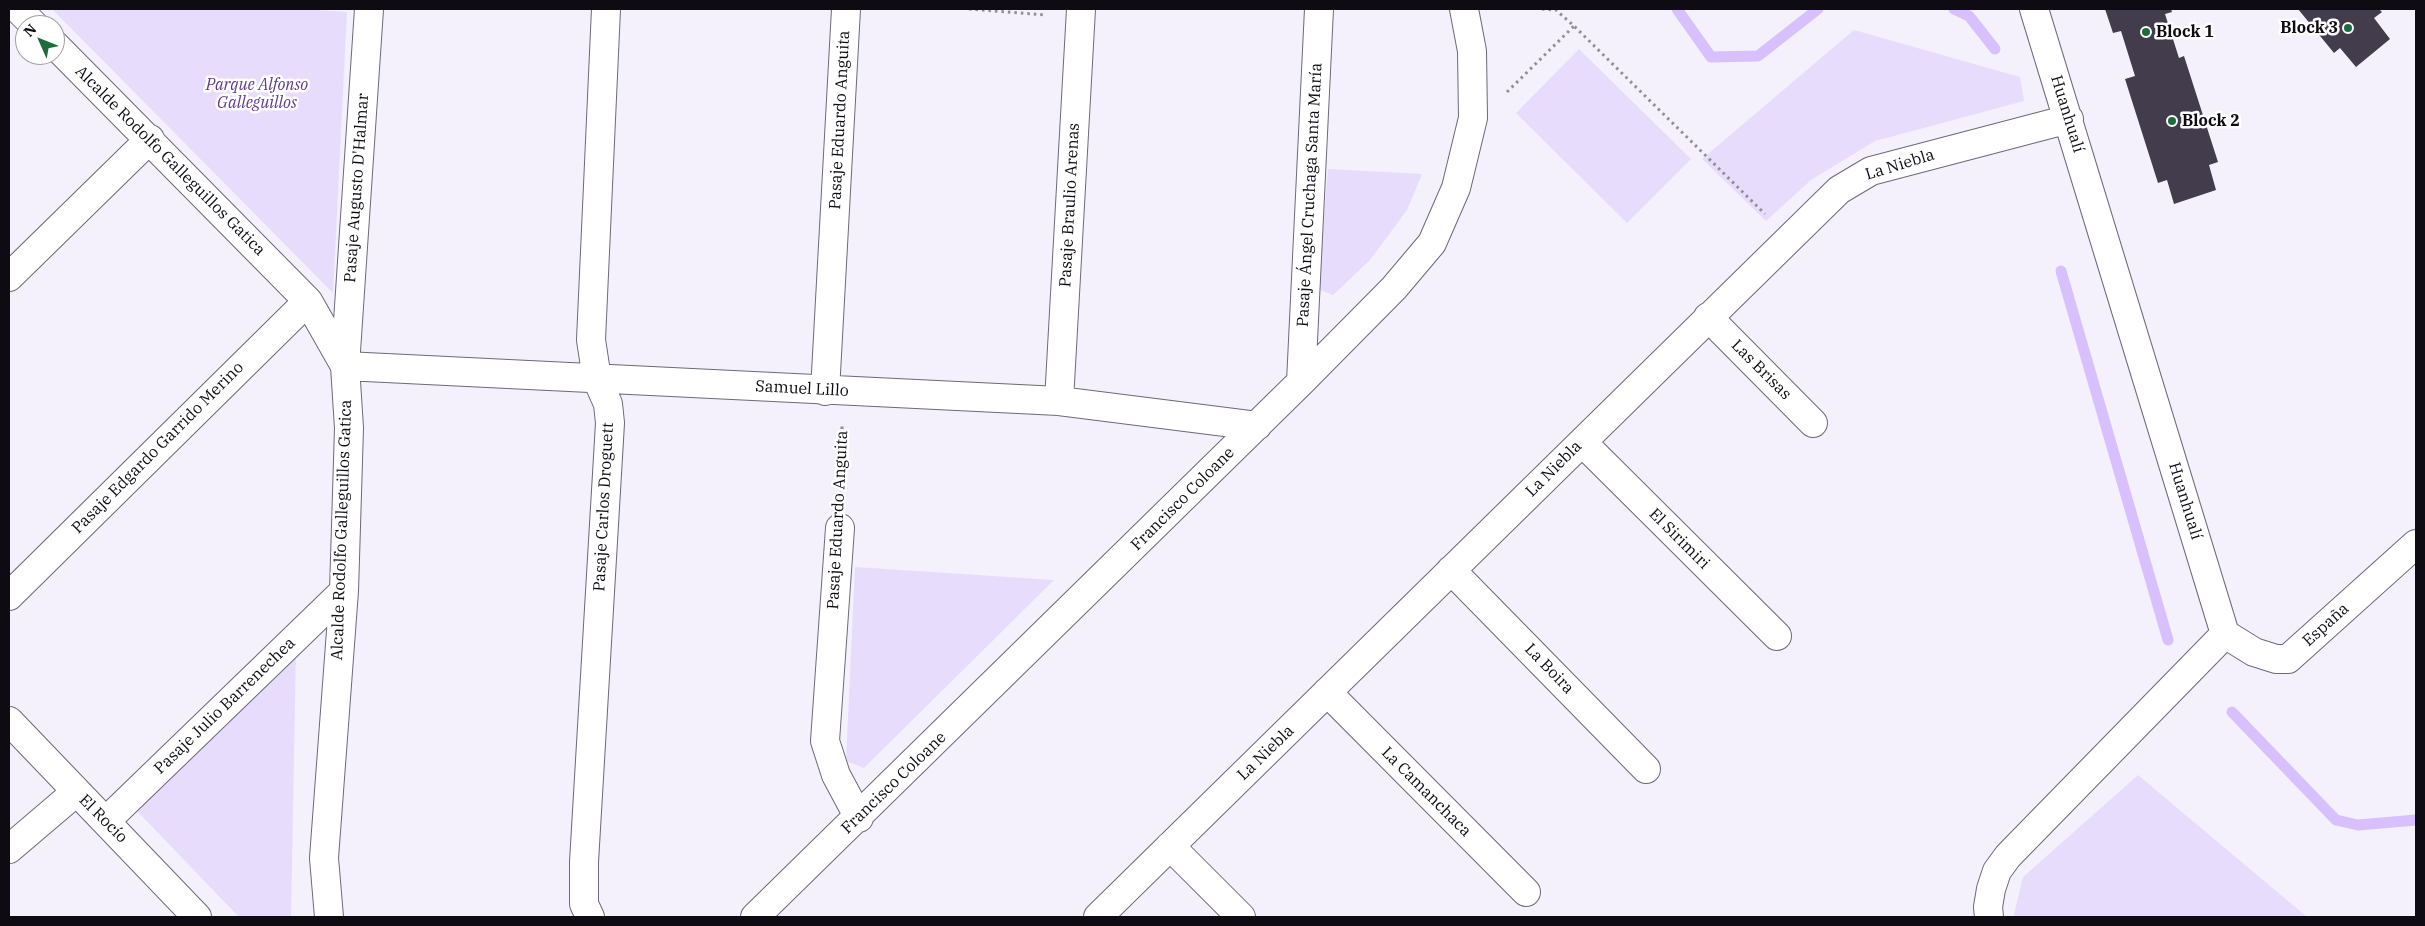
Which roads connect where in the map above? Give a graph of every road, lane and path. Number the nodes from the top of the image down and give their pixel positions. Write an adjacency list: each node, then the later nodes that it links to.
1 (369, 9): 19 (street, Pasaje Augusto D'Halmar)
2 (606, 9): 20 (street, Pasaje Carlos Droguett)
3 (846, 9): 22 (street, Pasaje Eduardo Anguita)
4 (969, 9): 9 (path)
5 (1319, 9): 21 (street, Pasaje Ángel Cruchaga Santa María)
6 (1464, 9): 13 (street, Francisco Coloane)
7 (1542, 9): 10 (path)
8 (2034, 9): 12 (street, Huanhualí)
9 (1081, 14): 23 (street, Pasaje Braulio Arenas)
10 (1574, 26): 13 (path); 15 (path)
11 (65, 55): 14 (street, Alcalde Rodolfo Galleguillos Gatica)
12 (2069, 119): 15 (street, La Niebla); 32 (street, Huanhualí)
13 (1470, 129): 21 (street, Francisco Coloane)
14 (150, 139): 16 (street); 17 (street, Alcalde Rodolfo Galleguillos Gatica)
15 (1789, 238): 18 (street, La Niebla)
16 (9, 277)
17 (308, 301): 19 (street, Alcalde Rodolfo Galleguillos Gatica); 31 (street, Pasaje Edgardo Garrido Merino)
18 (1708, 317): 24 (street, Las Brisas); 26 (street, La Niebla)
19 (345, 366): 20 (street, Samuel Lillo); 30 (street, Alcalde Rodolfo Galleguillos Gatica)
20 (597, 379): 22 (street, Samuel Lillo); 45 (street, Pasaje Carlos Droguett)
21 (1301, 382): 25 (street, Francisco Coloane)
22 (826, 391): 23 (street, Samuel Lillo); 27 (path, Pasaje Eduardo Anguita)
23 (1060, 401): 25 (street, Samuel Lillo)
24 (1813, 423)
25 (1258, 426): 38 (street, Francisco Coloane)
26 (1582, 442): 29 (street, La Niebla); 33 (street, El Sirimiri)
27 (840, 528): 38 (street, Pasaje Eduardo Anguita)
28 (2416, 544): 32 (street, España)
29 (1451, 570): 34 (street, La Niebla); 36 (street, La Boira)
30 (344, 591): 39 (street, Pasaje Julio Barrenechea); 44 (street, Alcalde Rodolfo Galleguillos Gatica)
31 (9, 596)
32 (2225, 634): 49 (street)
33 (1777, 636)
34 (1327, 692): 40 (street, La Niebla); 42 (street, La Camanchaca)
35 (9, 721): 37 (street, El Rocío)
36 (1646, 769)
37 (76, 792): 39 (street, El Rocío); 41 (street)
38 (859, 818): 46 (street, Francisco Coloane)
39 (106, 821): 43 (street, El Rocío)
40 (1170, 846): 47 (street, La Niebla); 48 (street)
41 (9, 849)
42 (1526, 892)
43 (197, 917)
44 (329, 917)
45 (590, 917)
46 (755, 917)
47 (1098, 917)
48 (1241, 917)
49 (1989, 917)

